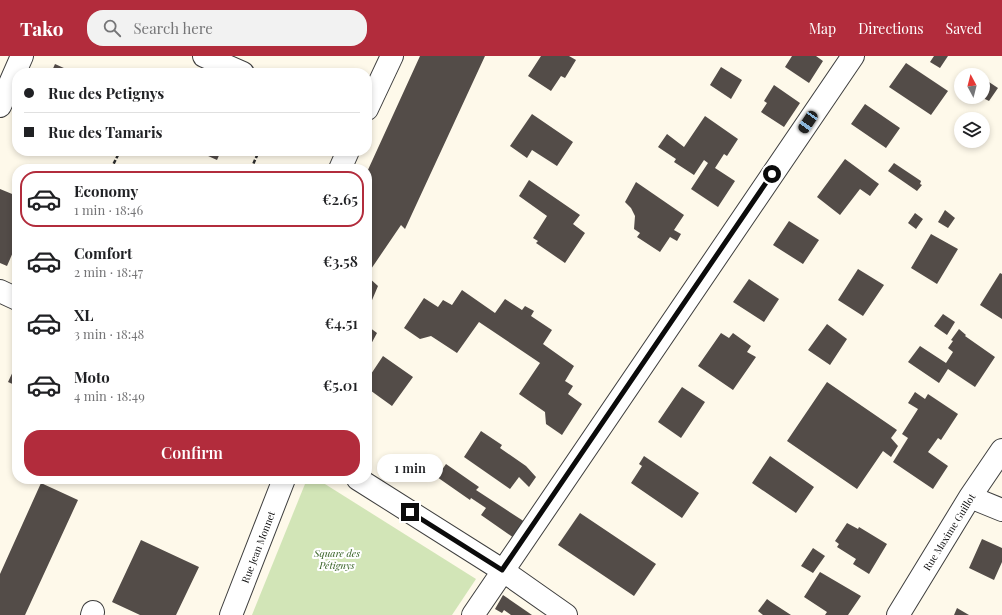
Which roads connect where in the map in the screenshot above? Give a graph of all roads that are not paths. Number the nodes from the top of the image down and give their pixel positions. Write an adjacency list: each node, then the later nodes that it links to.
1 (22, 56): 5 (street)
2 (204, 56): 6 (street)
3 (392, 56): 8 (street)
4 (853, 56): 17 (street)
5 (17, 68)
6 (232, 68)
7 (12, 79): 9 (street)
8 (372, 98)
9 (0, 106)
10 (0, 291): 11 (street)
11 (12, 297)
12 (1002, 450): 15 (street, Rue Maxime Guillot)
13 (282, 484): 18 (street, Rue Jean Monnet)
14 (366, 484): 17 (street)
15 (970, 497): 16 (street); 21 (street, Rue Maxime Guillot)
16 (1002, 510)
17 (502, 570): 19 (street); 20 (street)
18 (231, 615)
19 (473, 615)
20 (566, 615)
21 (898, 615)

